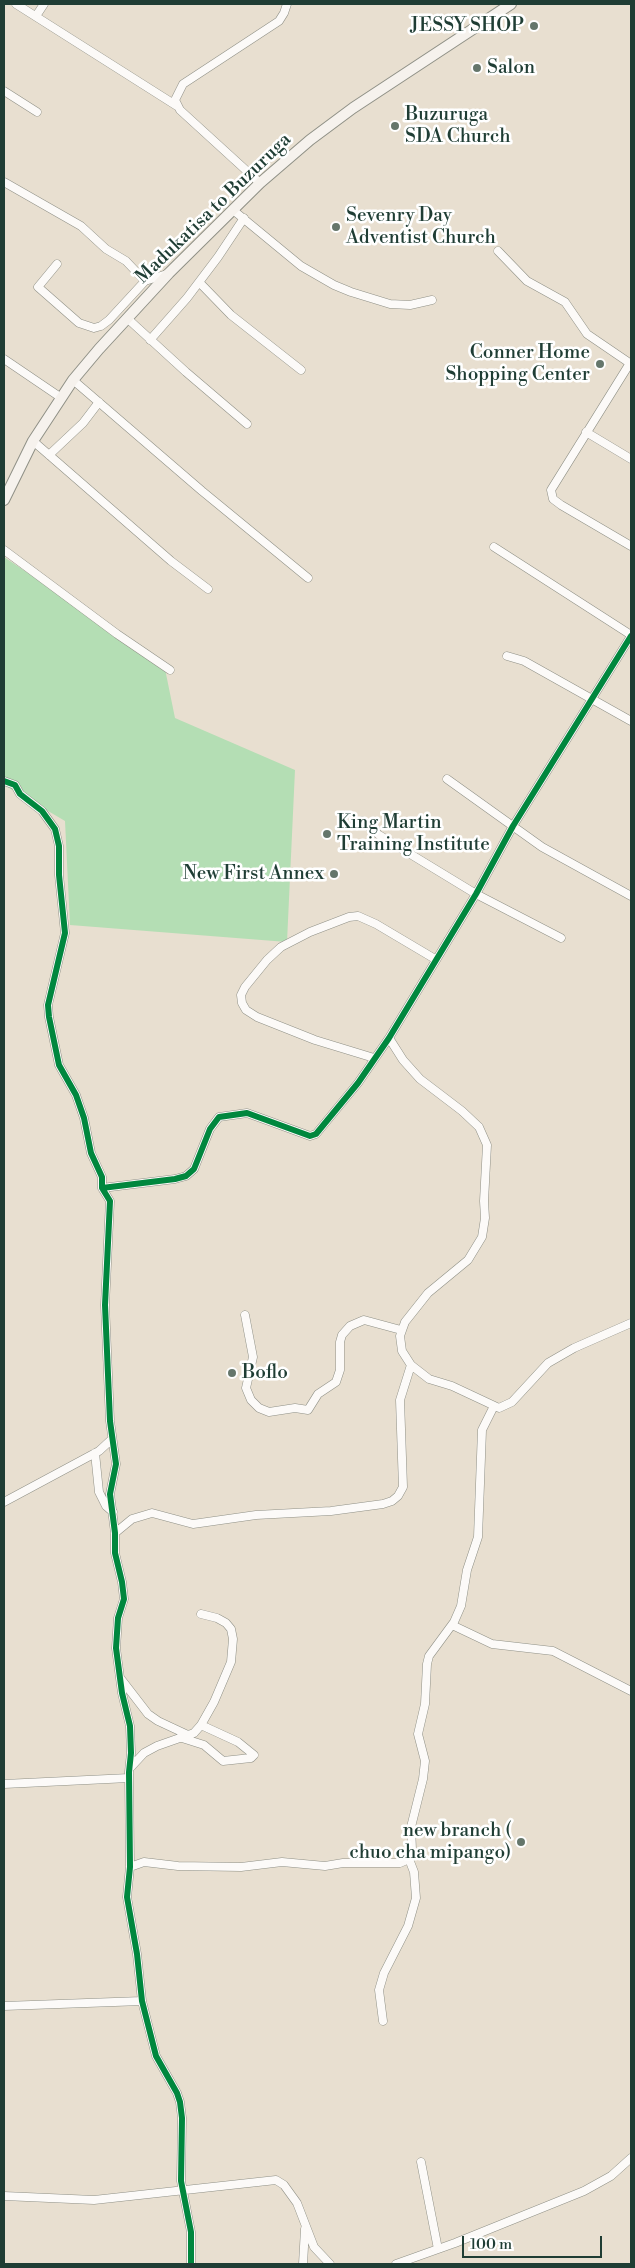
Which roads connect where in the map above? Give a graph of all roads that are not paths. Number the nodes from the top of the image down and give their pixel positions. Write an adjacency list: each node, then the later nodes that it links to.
1 (16, 4): 5 (street)
2 (44, 4): 5 (street)
3 (287, 4): 7 (street)
4 (511, 4): 10 (main road, Madukatisa to Buzuruga)
5 (36, 16): 7 (street)
6 (4, 91): 8 (street)
7 (178, 107): 10 (street)
8 (37, 112)
9 (4, 182): 16 (street)
10 (260, 183): 11 (main road, Madukatisa to Buzuruga)
11 (233, 210): 12 (street); 15 (main road, Madukatisa to Buzuruga)
12 (244, 218): 17 (street); 18 (street)
13 (498, 251): 22 (street)
14 (56, 264): 16 (street)
15 (169, 273): 16 (street); 19 (main road, Madukatisa to Buzuruga)
16 (146, 281)
17 (199, 282): 20 (street); 23 (street)
18 (432, 300)
19 (128, 319): 20 (street); 24 (main road, Madukatisa to Buzuruga)
20 (150, 340): 27 (street)
21 (4, 359): 25 (street)
22 (630, 364): 28 (street)
23 (301, 370)
24 (73, 380): 25 (main road, Madukatisa to Buzuruga); 26 (street)
25 (60, 397): 29 (main road, Madukatisa to Buzuruga)
26 (99, 402): 30 (street); 36 (street)
27 (247, 424)
28 (586, 432): 31 (street); 34 (street)
29 (33, 441): 30 (street); 32 (main road, Madukatisa to Buzuruga)
30 (49, 455): 37 (street)
31 (631, 459)
32 (4, 500)
33 (494, 546): 38 (street)
34 (631, 546)
35 (4, 550): 40 (street)
36 (308, 578)
37 (208, 589)
38 (631, 636): 41 (street)
39 (507, 656): 41 (street)
40 (170, 670)
41 (592, 699): 42 (street); 46 (street)
42 (631, 721)
43 (447, 779): 46 (street)
44 (4, 780): 53 (street)
45 (362, 821): 47 (street)
46 (513, 826): 47 (street); 48 (street)
47 (476, 894): 49 (street); 50 (street)
48 (631, 896)
49 (561, 938)
50 (435, 958): 51 (street); 52 (street)
51 (389, 1038): 52 (street); 56 (street)
52 (374, 1058): 53 (street)
53 (102, 1188): 59 (street)
54 (245, 1314): 56 (street)
55 (631, 1323): 58 (street)
56 (401, 1330): 57 (street)
57 (411, 1365): 58 (street); 63 (street)
58 (494, 1406): 65 (street)
59 (112, 1439): 60 (street); 62 (street)
60 (95, 1453): 61 (street); 62 (street)
61 (4, 1502)
62 (113, 1512): 63 (street)
63 (115, 1533): 66 (street)
64 (201, 1614): 68 (street)
65 (452, 1625): 67 (street); 73 (street)
66 (120, 1678): 69 (street); 70 (street)
67 (631, 1691)
68 (201, 1725): 69 (street); 69 (street)
69 (185, 1737): 70 (street)
70 (129, 1768): 71 (street)
71 (129, 1778): 72 (street); 74 (street)
72 (4, 1784)
73 (409, 1859): 74 (street); 77 (street)
74 (130, 1867): 75 (street)
75 (142, 2001): 76 (street); 80 (street)
76 (4, 2006)
77 (383, 2021)
78 (631, 2158): 83 (street)
79 (421, 2162): 83 (street)
80 (183, 2190): 81 (street); 82 (street); 84 (street)
81 (4, 2196)
82 (305, 2224): 85 (street); 86 (street)
83 (438, 2249): 87 (street)
84 (191, 2264)
85 (303, 2264)
86 (330, 2264)
87 (396, 2264)

